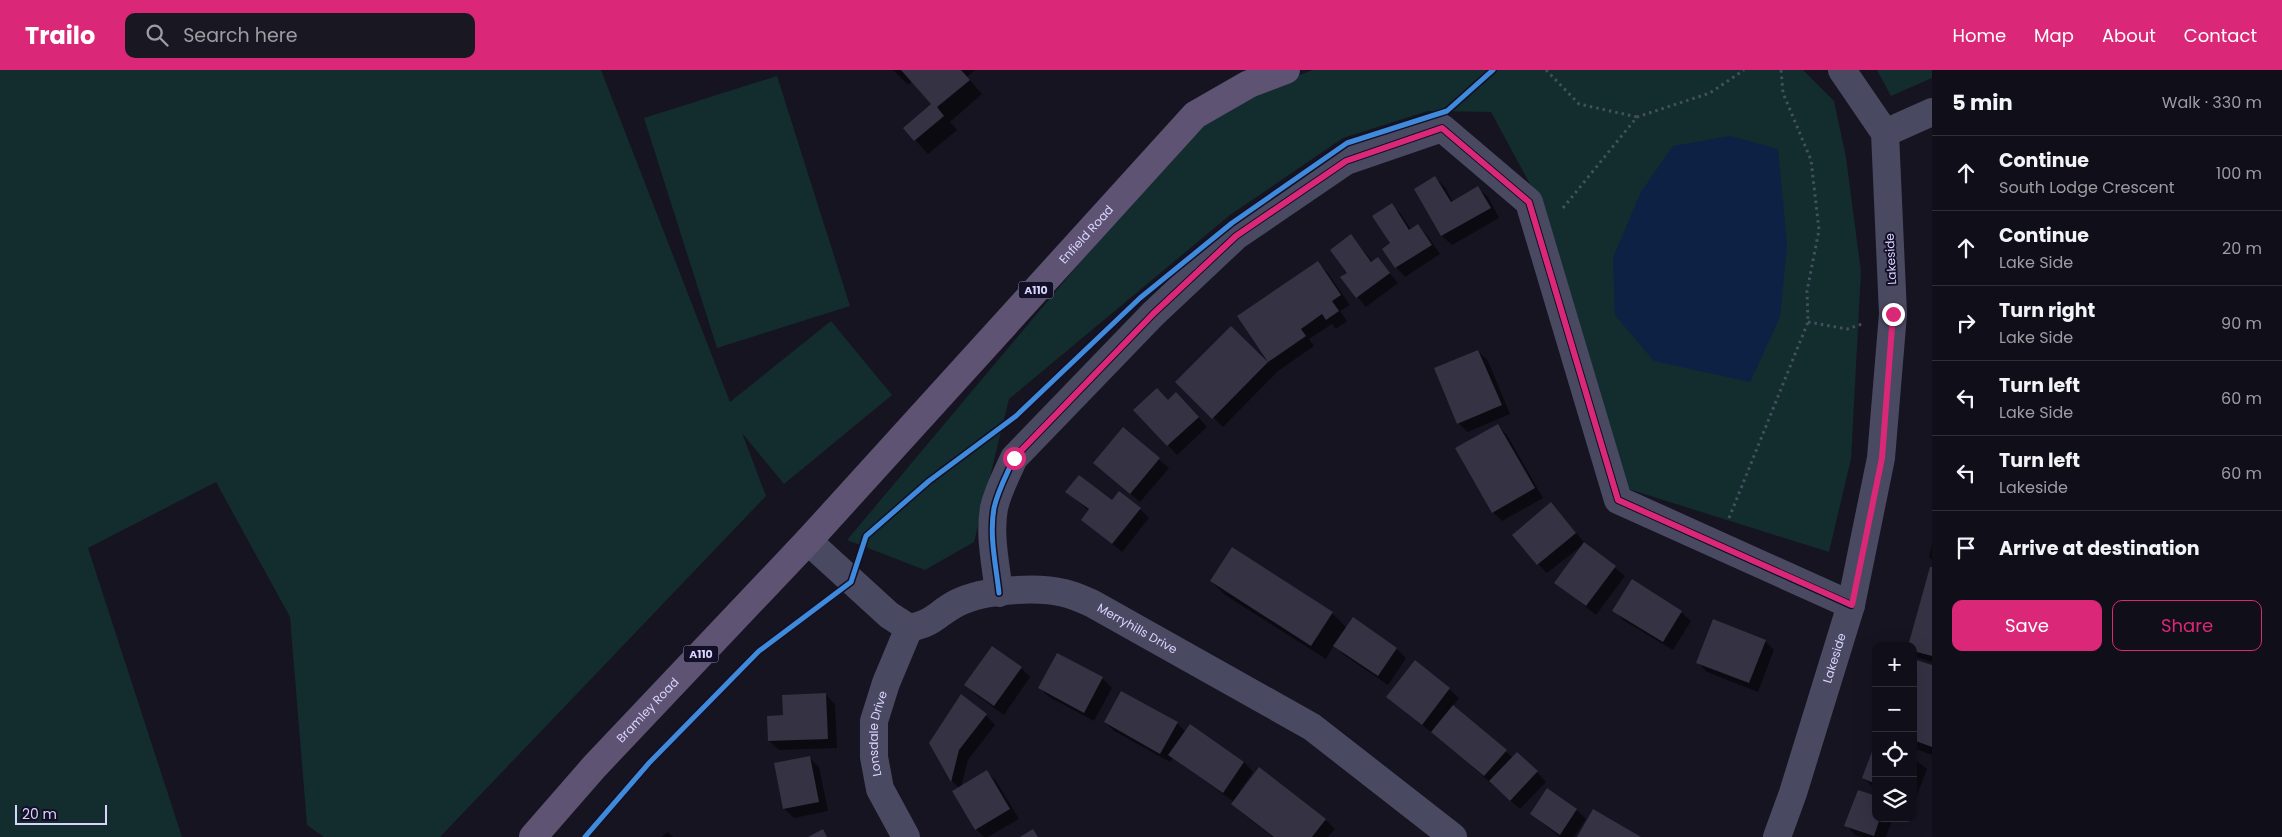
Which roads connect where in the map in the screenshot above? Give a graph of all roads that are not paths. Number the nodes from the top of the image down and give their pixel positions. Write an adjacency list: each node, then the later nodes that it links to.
1 (1286, 70): 5 (main road, Enfield Road / A110)
2 (1842, 70): 4 (street)
3 (1932, 112): 4 (street)
4 (1885, 133): 7 (street, Lakeside)
5 (808, 541): 8 (street); 9 (main road, Bramley Road / A110)
6 (999, 593): 7 (street); 8 (street, Merryhills Drive); 11 (street, Merryhills Drive)
7 (1852, 605): 12 (street, Lakeside)
8 (909, 628): 10 (street, Lonsdale Drive)
9 (533, 837)
10 (906, 837)
11 (1453, 837)
12 (1777, 837)

